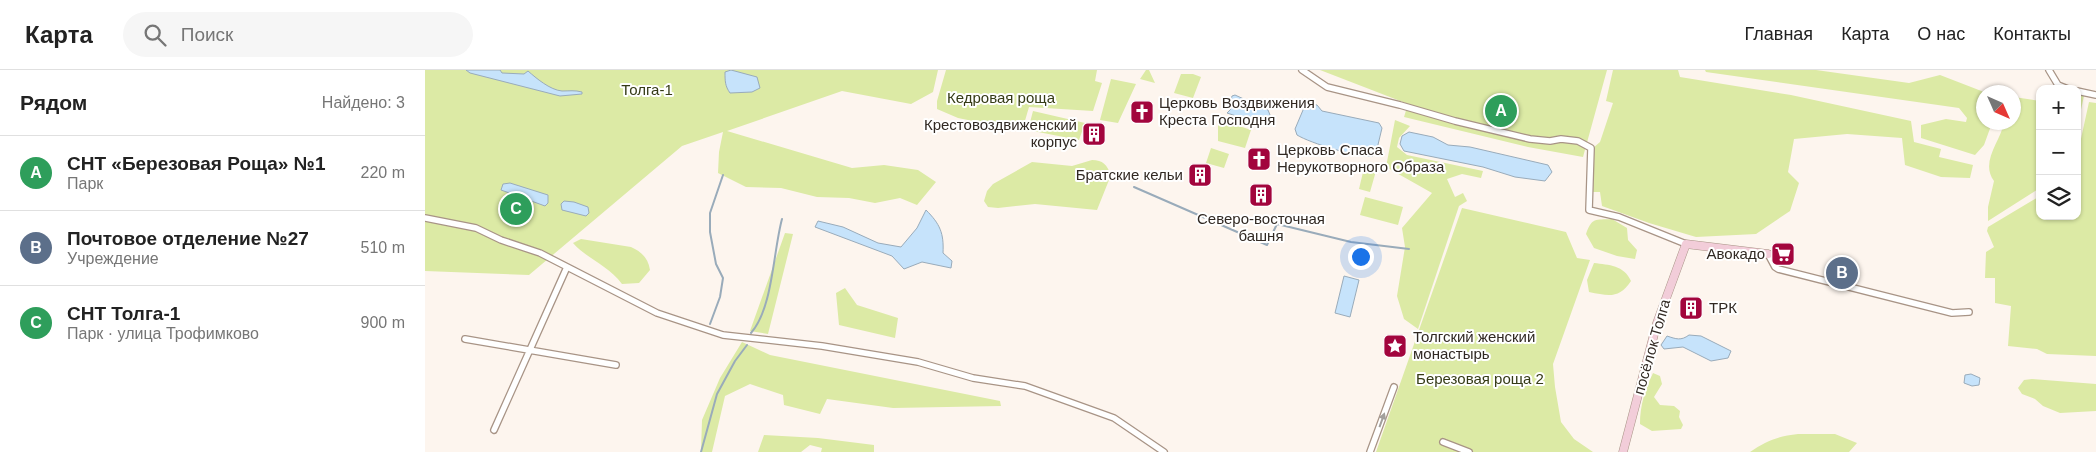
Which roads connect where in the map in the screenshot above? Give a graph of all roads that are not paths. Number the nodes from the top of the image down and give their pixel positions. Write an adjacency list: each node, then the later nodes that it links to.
1 (1301, 70): 7 (street)
2 (2049, 70): 3 (street)
3 (2058, 85)
4 (2081, 92): 5 (street)
5 (2096, 95)
6 (425, 218): 9 (street)
7 (1686, 244): 8 (street); 20 (street, посёлок Толга)
8 (1768, 254): 10 (street)
9 (567, 267): 12 (street); 17 (street)
10 (1969, 312)
11 (465, 339): 12 (street)
12 (529, 351): 13 (street); 15 (street)
13 (616, 365)
14 (1394, 387): 18 (street, one-way to 14)
15 (494, 430)
16 (1443, 442): 19 (street)
17 (1165, 452)
18 (1370, 452)
19 (1469, 452)
20 (1623, 452)

